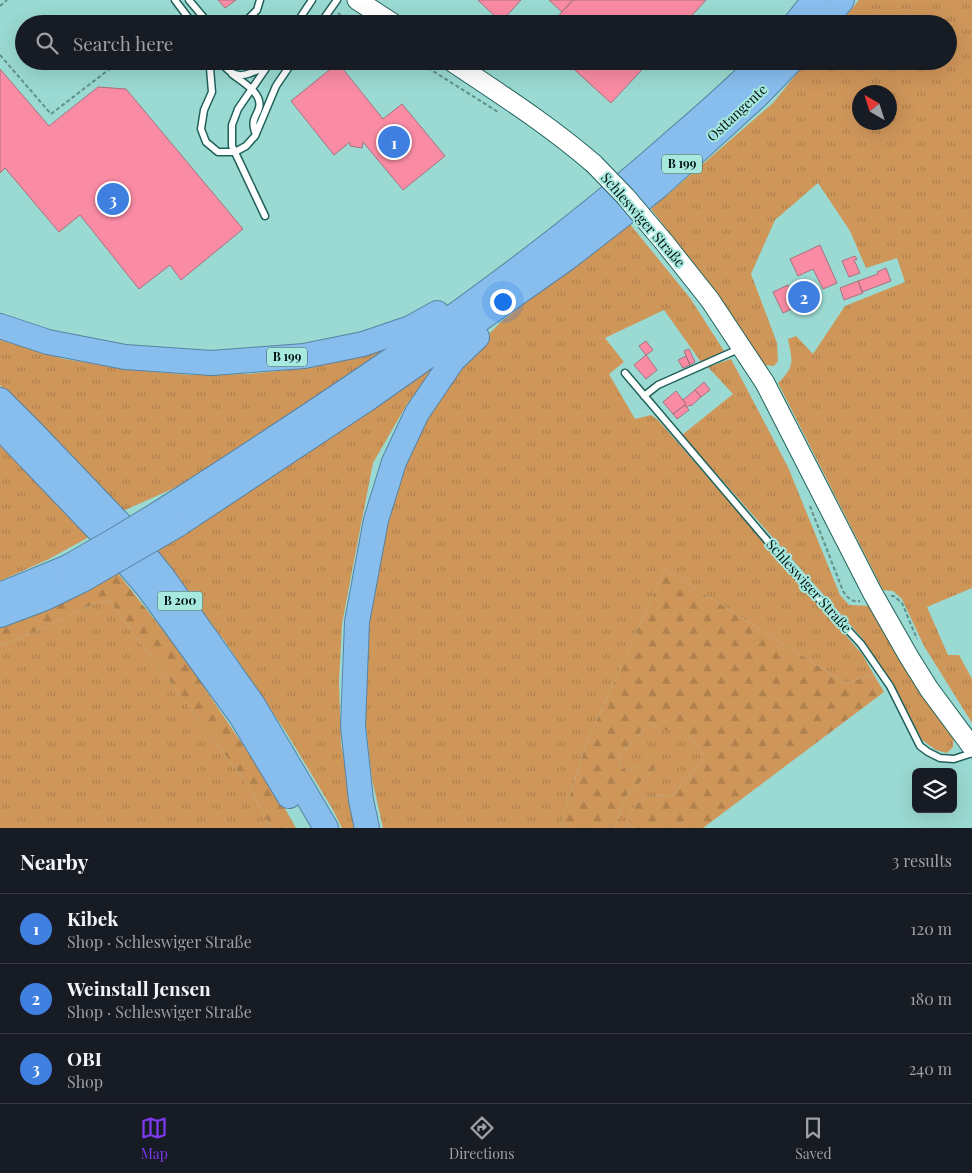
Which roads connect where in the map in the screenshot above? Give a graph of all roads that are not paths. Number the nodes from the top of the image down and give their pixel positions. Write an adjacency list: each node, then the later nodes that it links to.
1 (176, 0): 9 (lane)
2 (189, 0): 10 (lane)
3 (260, 0): 11 (lane)
4 (312, 0): 12 (lane)
5 (338, 0): 13 (lane)
6 (357, 0): 14 (main road)
7 (814, 0): 15 (highway)
8 (842, 0): 16 (highway)
9 (186, 15)
10 (202, 15)
11 (251, 15)
12 (302, 15)
13 (326, 15)
14 (380, 15)
15 (802, 15)
16 (830, 15)
17 (210, 70): 28 (lane)
18 (227, 70): 25 (lane)
19 (255, 70): 25 (lane)
20 (265, 70): 26 (lane)
21 (287, 70): 27 (lane)
22 (465, 70): 32 (main road, Schleswiger Straße, bridge)
23 (753, 70): 30 (highway, Osttangente / B 199)
24 (782, 70): 30 (highway, Osttangente / B 199)
25 (232, 74): 26 (lane)
26 (252, 90): 27 (lane); 28 (lane)
27 (255, 136): 28 (lane)
28 (235, 152): 29 (lane)
29 (265, 216)
30 (559, 251): 31 (highway, B 199); 37 (highway, bridge); 44 (highway)
31 (0, 326)
32 (742, 348): 34 (lane); 40 (main road, Schleswiger Straße)
33 (625, 373): 34 (lane, Schleswiger Straße)
34 (644, 396): 41 (lane, Schleswiger Straße)
35 (0, 400): 43 (highway, B 200)
36 (0, 427): 42 (highway, B 200)
37 (75, 573): 38 (highway); 39 (highway)
38 (0, 594)
39 (0, 615)
40 (972, 747)
41 (972, 752)
42 (307, 828)
43 (326, 828)
44 (367, 828)

